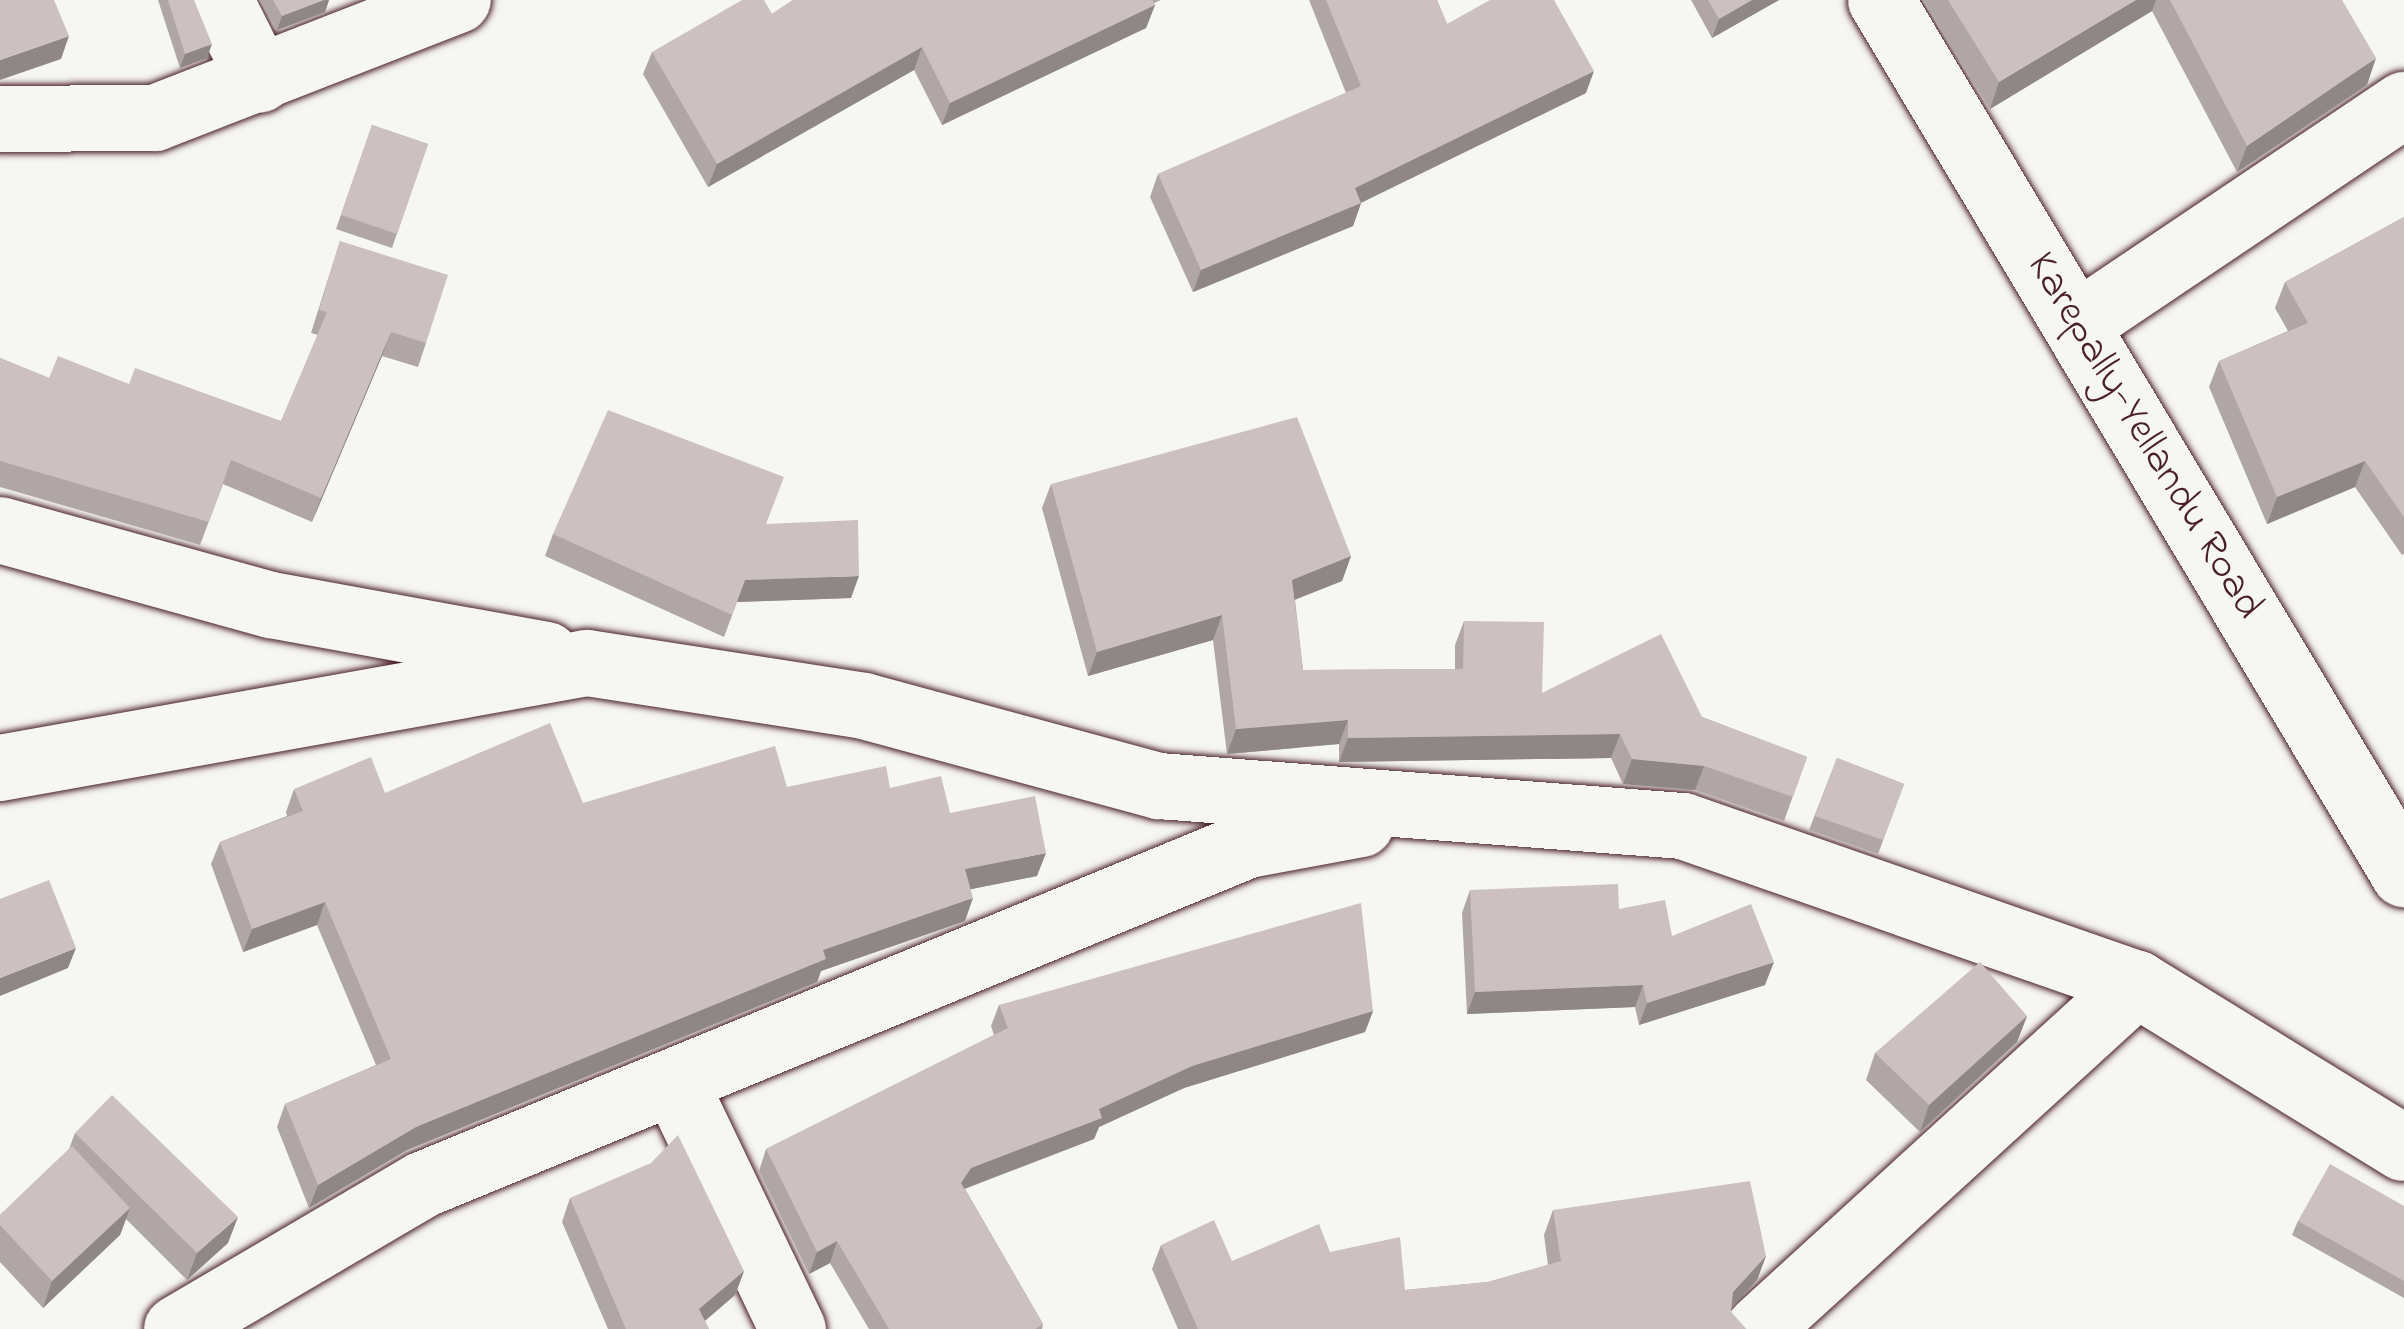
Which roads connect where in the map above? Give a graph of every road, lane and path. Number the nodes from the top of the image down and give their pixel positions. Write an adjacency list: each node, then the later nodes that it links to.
1 (220, 0): 4 (street)
2 (458, 0): 4 (street)
3 (1881, 0): 7 (street, Karepally-Yellandu Road)
4 (260, 80): 6 (street)
5 (2404, 105): 7 (street)
6 (0, 118)
7 (2078, 324): 12 (street, Karepally-Yellandu Road)
8 (0, 530): 9 (street)
9 (587, 663): 10 (street); 11 (street)
10 (0, 768)
11 (1444, 809): 13 (street); 14 (street)
12 (2404, 874)
13 (2137, 984): 15 (street); 18 (street)
14 (675, 1083): 16 (street); 17 (street)
15 (2404, 1148)
16 (177, 1329)
17 (793, 1329)
18 (1759, 1329)

